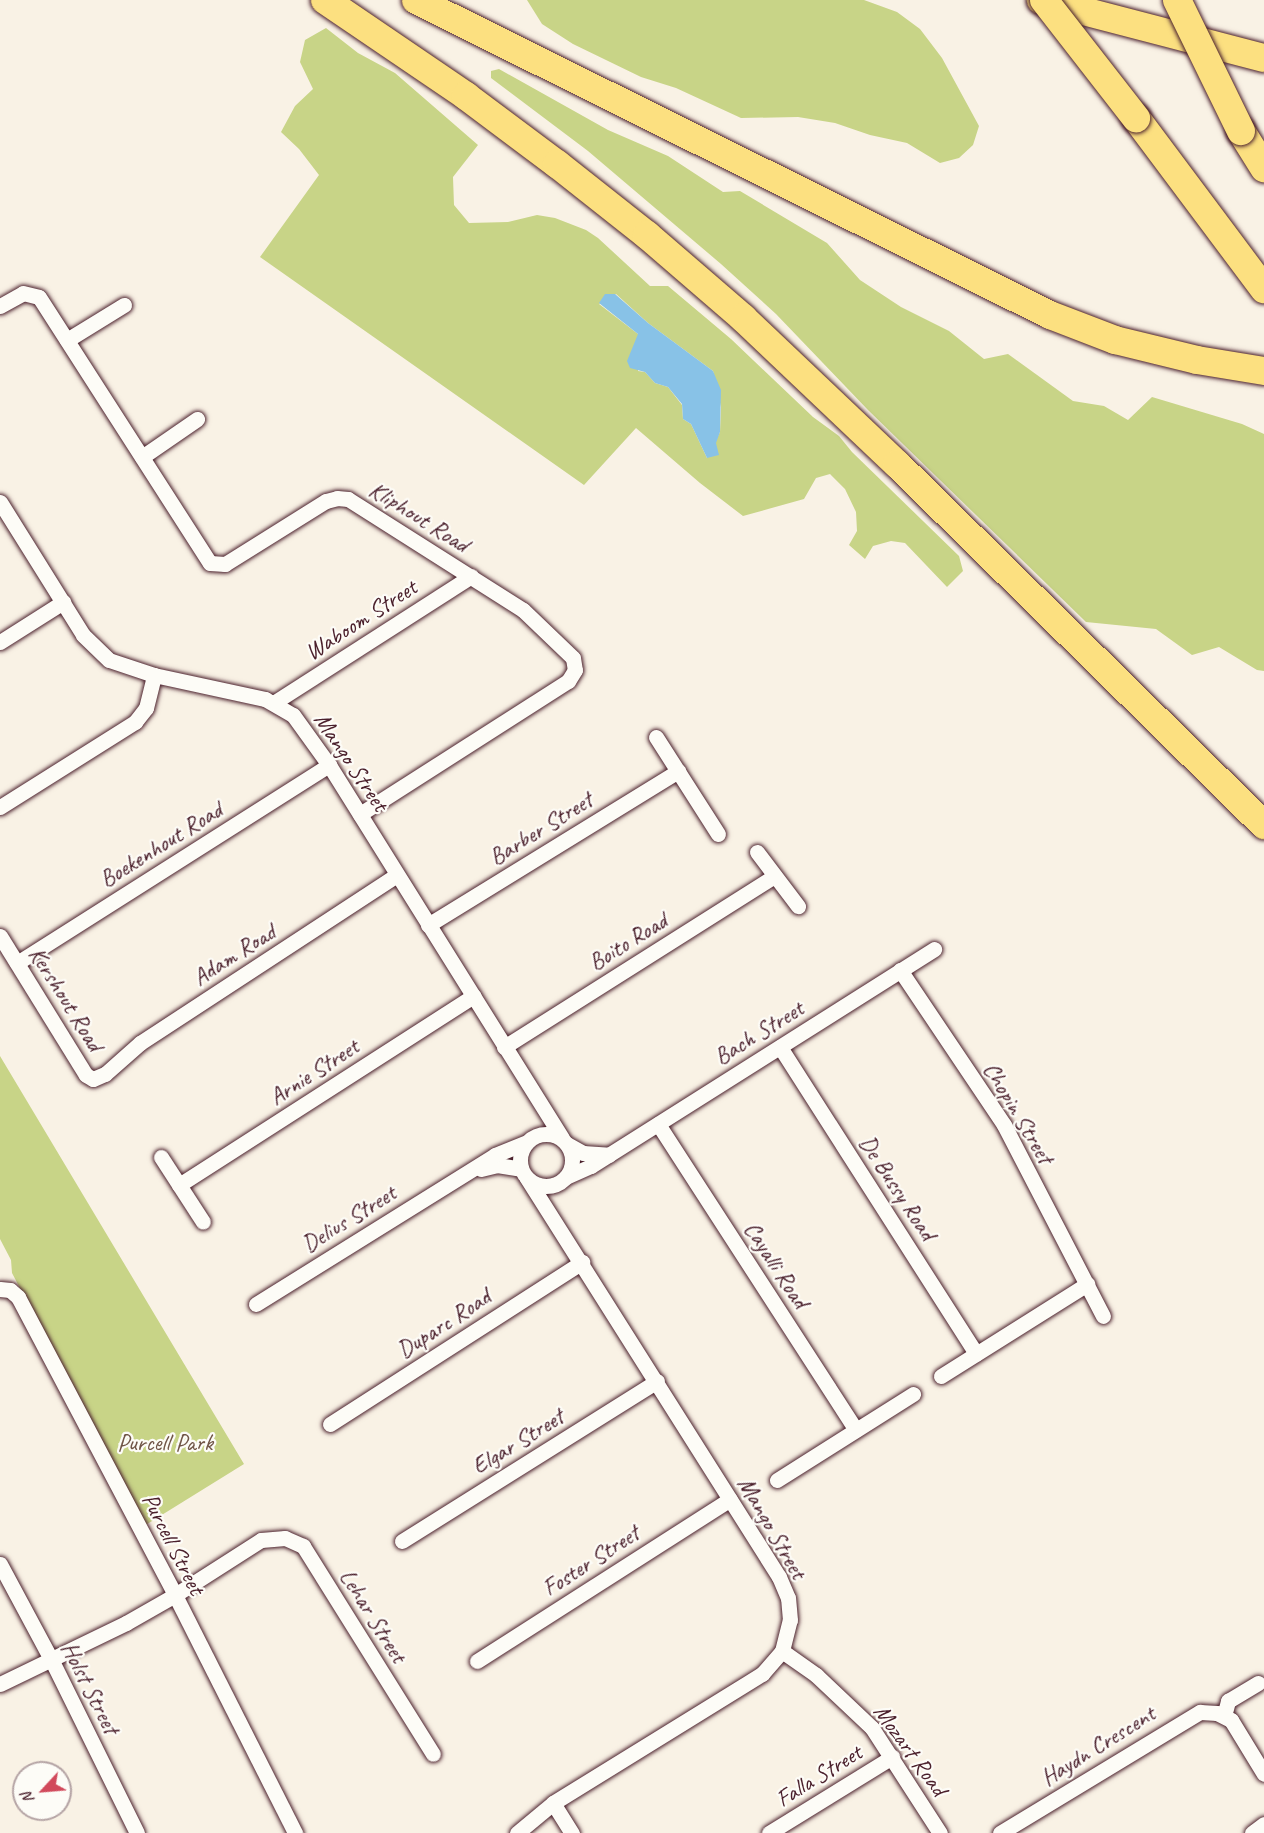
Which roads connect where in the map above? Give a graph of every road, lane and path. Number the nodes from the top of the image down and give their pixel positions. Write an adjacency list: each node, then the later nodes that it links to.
1 (325, 0): 25 (highway)
2 (416, 0): 11 (highway)
3 (1042, 0): 5 (highway); 7 (highway, bridge)
4 (1177, 0): 6 (highway, bridge)
5 (1264, 58)
6 (1264, 168)
7 (1264, 289)
8 (124, 305): 10 (street)
9 (0, 306): 10 (street, Kliphout Road)
10 (67, 340): 13 (street, Kliphout Road)
11 (1264, 371)
12 (197, 419): 13 (street)
13 (142, 457): 15 (street, Kliphout Road)
14 (0, 502): 16 (street, Mango Street)
15 (471, 576): 19 (street, Waboom Street); 24 (street, Kliphout Road)
16 (63, 602): 17 (street); 18 (street, Mango Street)
17 (0, 642)
18 (154, 675): 19 (street, Mango Street); 23 (street)
19 (275, 702): 21 (street, Mango Street)
20 (656, 737): 22 (street)
21 (329, 765): 24 (street, Mango Street); 34 (street, Boekenhout Road)
22 (678, 771): 26 (street); 31 (street, Barber Street)
23 (0, 807)
24 (360, 814): 28 (street, Mango Street)
25 (1264, 825)
26 (717, 834)
27 (757, 852): 29 (street)
28 (398, 875): 31 (street, Mango Street); 39 (street, Adam Road)
29 (775, 876): 30 (street); 37 (street, Boito Road)
30 (798, 906)
31 (428, 925): 36 (street, Mango Street)
32 (0, 936): 34 (street, Kershout Road)
33 (934, 949): 35 (street, Bach Street)
34 (17, 963): 39 (street, Kershout Road)
35 (900, 970): 38 (street, Bach Street); 53 (street, Chopin Street)
36 (473, 996): 37 (street, Mango Street); 49 (street, Arnie Street)
37 (504, 1047): 40 (street, Mango Street)
38 (780, 1047): 41 (street, Bach Street); 57 (street, De Bussy Road)
39 (99, 1078)
40 (538, 1101): 42 (street); 43 (street, Mango Street)
41 (658, 1124): 44 (street, Bach Street); 62 (street, Cayalli Road)
42 (528, 1140): 43 (street); 46 (street, Delius Street); 47 (street)
43 (565, 1141): 44 (street); 48 (street)
44 (609, 1155): 48 (street, Bach Street)
45 (161, 1156): 49 (street)
46 (466, 1173): 47 (street, Delius Street); 55 (street, Delius Street)
47 (524, 1174): 48 (street); 50 (street, Mango Street)
48 (562, 1180): 50 (street)
49 (179, 1185): 51 (street)
50 (556, 1221): 52 (street, Mango Street)
51 (203, 1222)
52 (582, 1262): 59 (street, Mango Street); 61 (street, Duparc Road)
53 (1087, 1284): 56 (street, Chopin Street); 57 (street)
54 (0, 1289): 67 (street, Purcell Street)
55 (256, 1304)
56 (1103, 1316)
57 (976, 1354): 58 (street)
58 (941, 1376)
59 (657, 1381): 64 (street, Mango Street); 65 (street, Elgar Street)
60 (913, 1394): 62 (street)
61 (330, 1424)
62 (856, 1430): 63 (street)
63 (777, 1480)
64 (730, 1499): 68 (street, Mango Street); 70 (street, Foster Street)
65 (402, 1541)
66 (0, 1564): 69 (street, Holst Street)
67 (175, 1595): 69 (street); 74 (street, Lehar Street); 79 (street, Purcell Street)
68 (782, 1652): 75 (street, Mozart Road); 77 (street, Mango Street)
69 (51, 1659): 72 (street); 78 (street, Holst Street)
70 (477, 1661)
71 (1258, 1683): 73 (street)
72 (0, 1684)
73 (1224, 1716): 76 (street); 84 (street, Haydn Crescent)
74 (433, 1754)
75 (892, 1757): 82 (street, Falla Street); 83 (street, Mozart Road)
76 (1264, 1774)
77 (553, 1803): 80 (street, Mango Street); 81 (street)
78 (137, 1833)
79 (295, 1833)
80 (517, 1833)
81 (572, 1833)
82 (769, 1833)
83 (940, 1833)
84 (1000, 1833)

